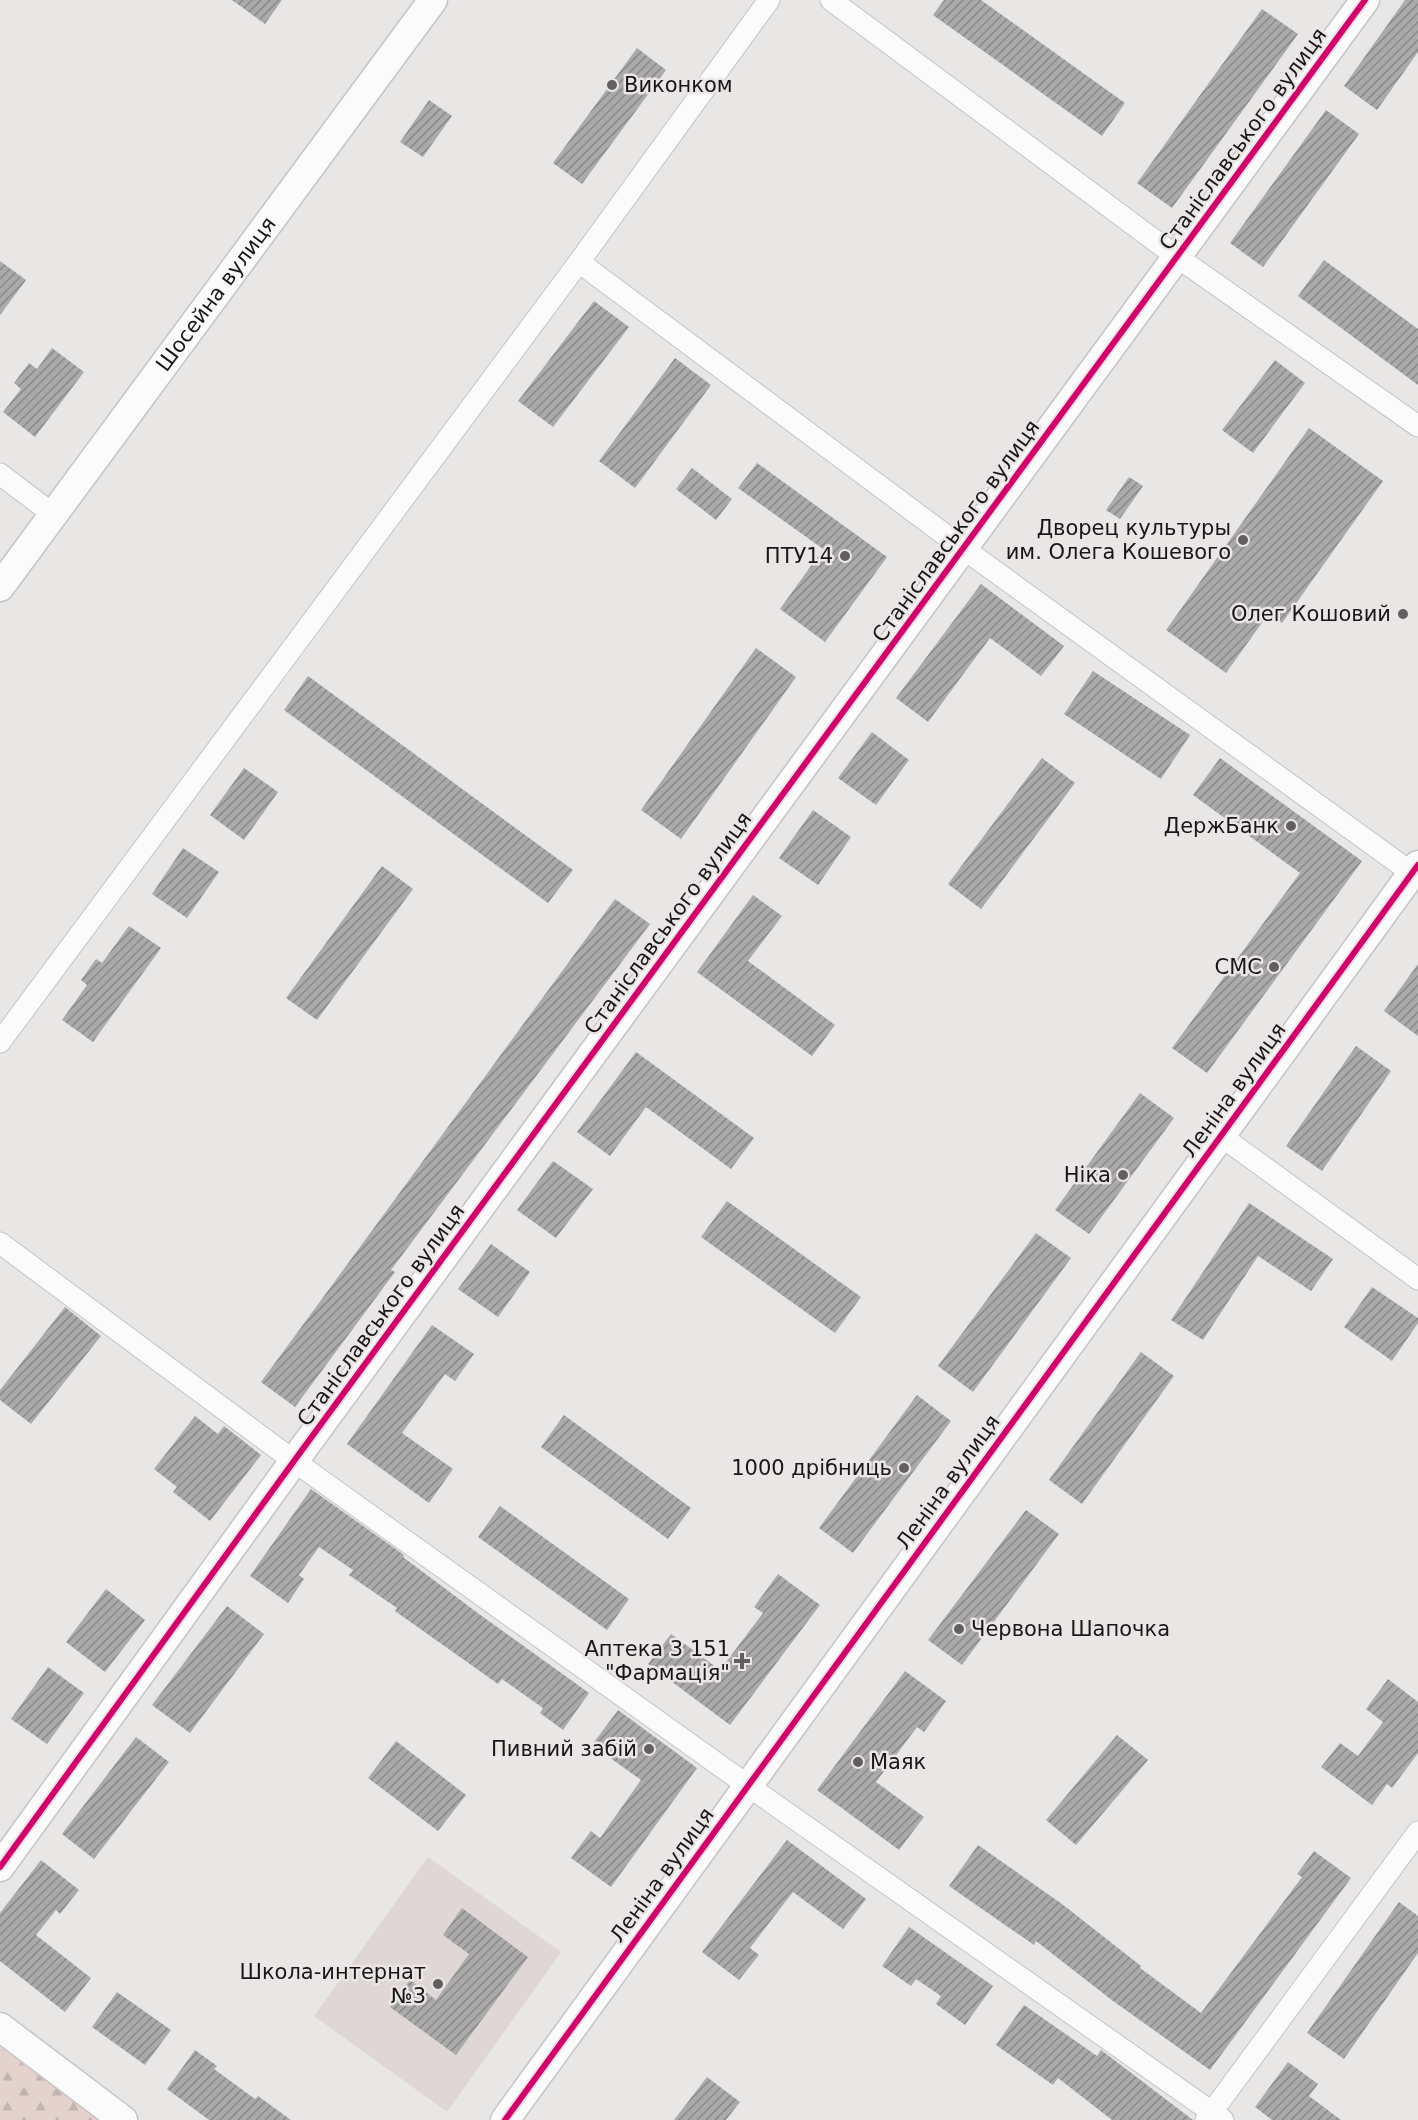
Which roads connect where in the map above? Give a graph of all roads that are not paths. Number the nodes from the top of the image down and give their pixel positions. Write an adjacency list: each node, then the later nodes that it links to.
1 (433, 0): 9 (street, Шосейна вулиця)
2 (769, 0): 6 (street)
3 (831, 0): 5 (street)
4 (1365, 0): 5 (street, Станіславського вулиця)
5 (1177, 257): 7 (street); 10 (street, Станіславського вулиця)
6 (579, 262): 10 (street); 13 (street)
7 (1418, 426)
8 (0, 474): 9 (street)
9 (54, 514): 11 (street, Шосейна вулиця)
10 (964, 549): 12 (street); 17 (street, Станіславського вулиця)
11 (0, 587)
12 (1415, 869): 14 (street, Леніна вулиця)
13 (0, 1042)
14 (1221, 1136): 16 (street); 18 (street, Леніна вулиця)
15 (0, 1243): 17 (street)
16 (1418, 1279)
17 (294, 1461): 18 (street); 20 (street, Станіславського вулиця)
18 (747, 1785): 22 (street); 24 (street, Леніна вулиця)
19 (1418, 1832): 22 (street)
20 (0, 1867)
21 (0, 2027): 23 (street)
22 (1214, 2117)
23 (123, 2120)
24 (505, 2120)

